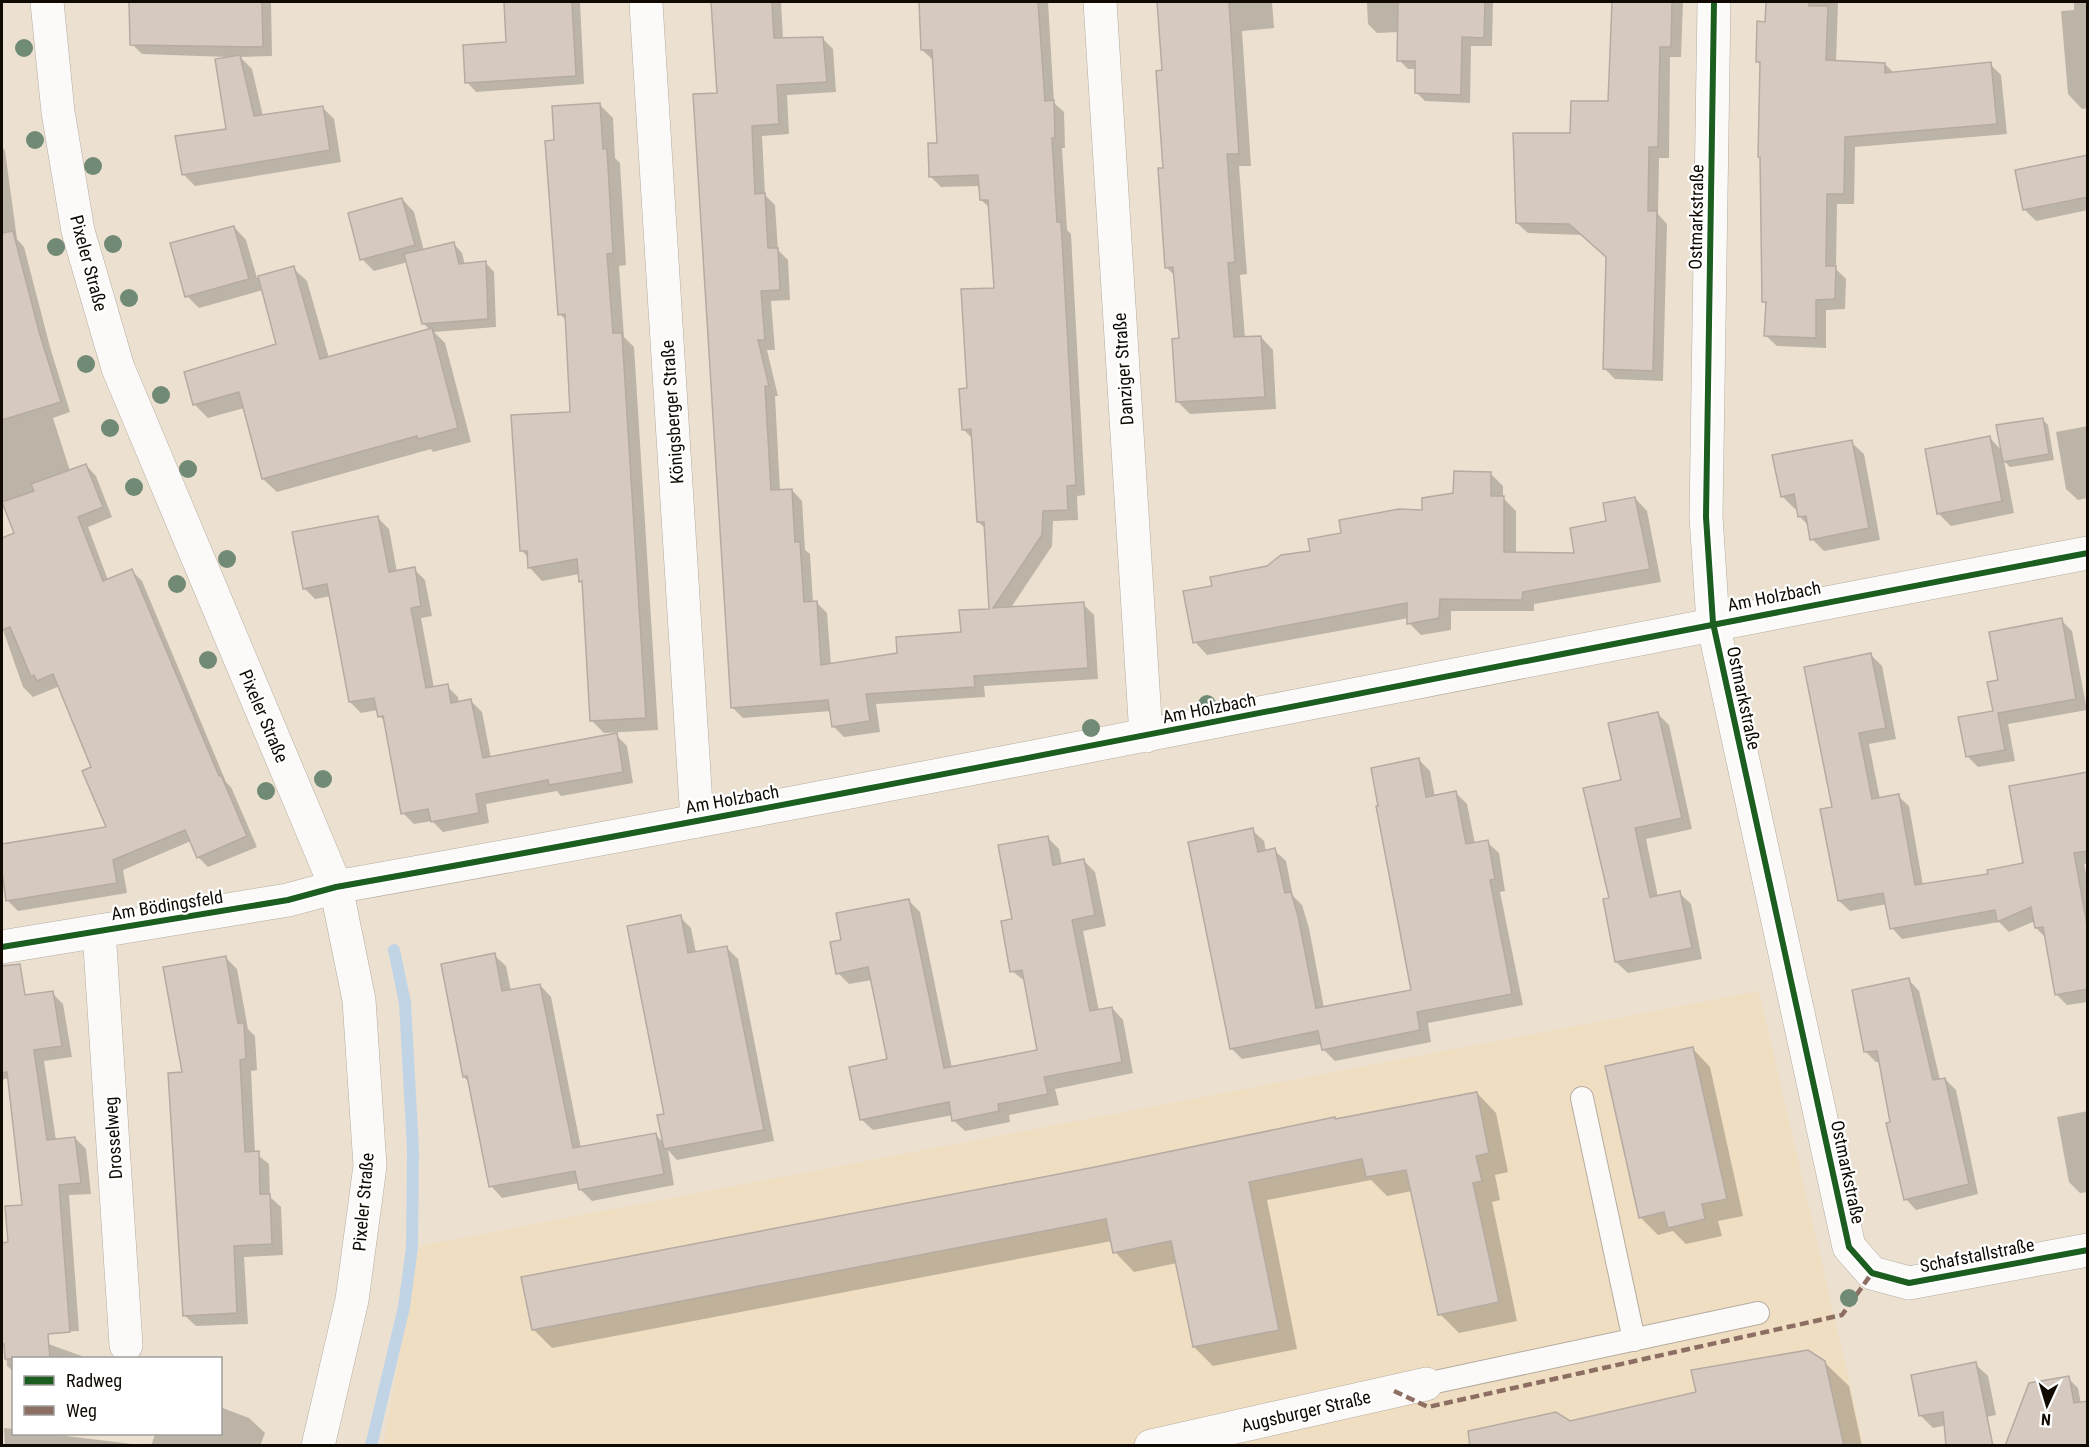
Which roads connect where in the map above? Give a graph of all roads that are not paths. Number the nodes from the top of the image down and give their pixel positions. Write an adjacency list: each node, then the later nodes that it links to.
1 (47, 2): 9 (street, Pixeler Straße)
2 (1100, 2): 7 (street, Danziger Straße)
3 (1714, 2): 6 (street, Ostmarkstraße)
4 (646, 4): 8 (street, Königsberger Straße)
5 (2088, 553): 6 (street, Am Holzbach)
6 (1713, 623): 7 (street, Am Holzbach); 14 (street, Ostmarkstraße)
7 (1146, 736): 8 (street, Am Holzbach)
8 (698, 821): 9 (street, Am Holzbach)
9 (336, 887): 10 (street, Am Bödingsfeld); 19 (street, Pixeler Straße)
10 (99, 931): 11 (street, Am Bödingsfeld); 17 (street, Drosselweg)
11 (2, 947)
12 (1582, 1098): 16 (lane)
13 (2088, 1250): 14 (street, Schafstallstraße)
14 (1872, 1273)
15 (1758, 1313): 16 (lane)
16 (1634, 1340): 18 (lane)
17 (126, 1345)
18 (1426, 1384): 20 (street, Augsburger Straße)
19 (318, 1446)
20 (1151, 1446)

